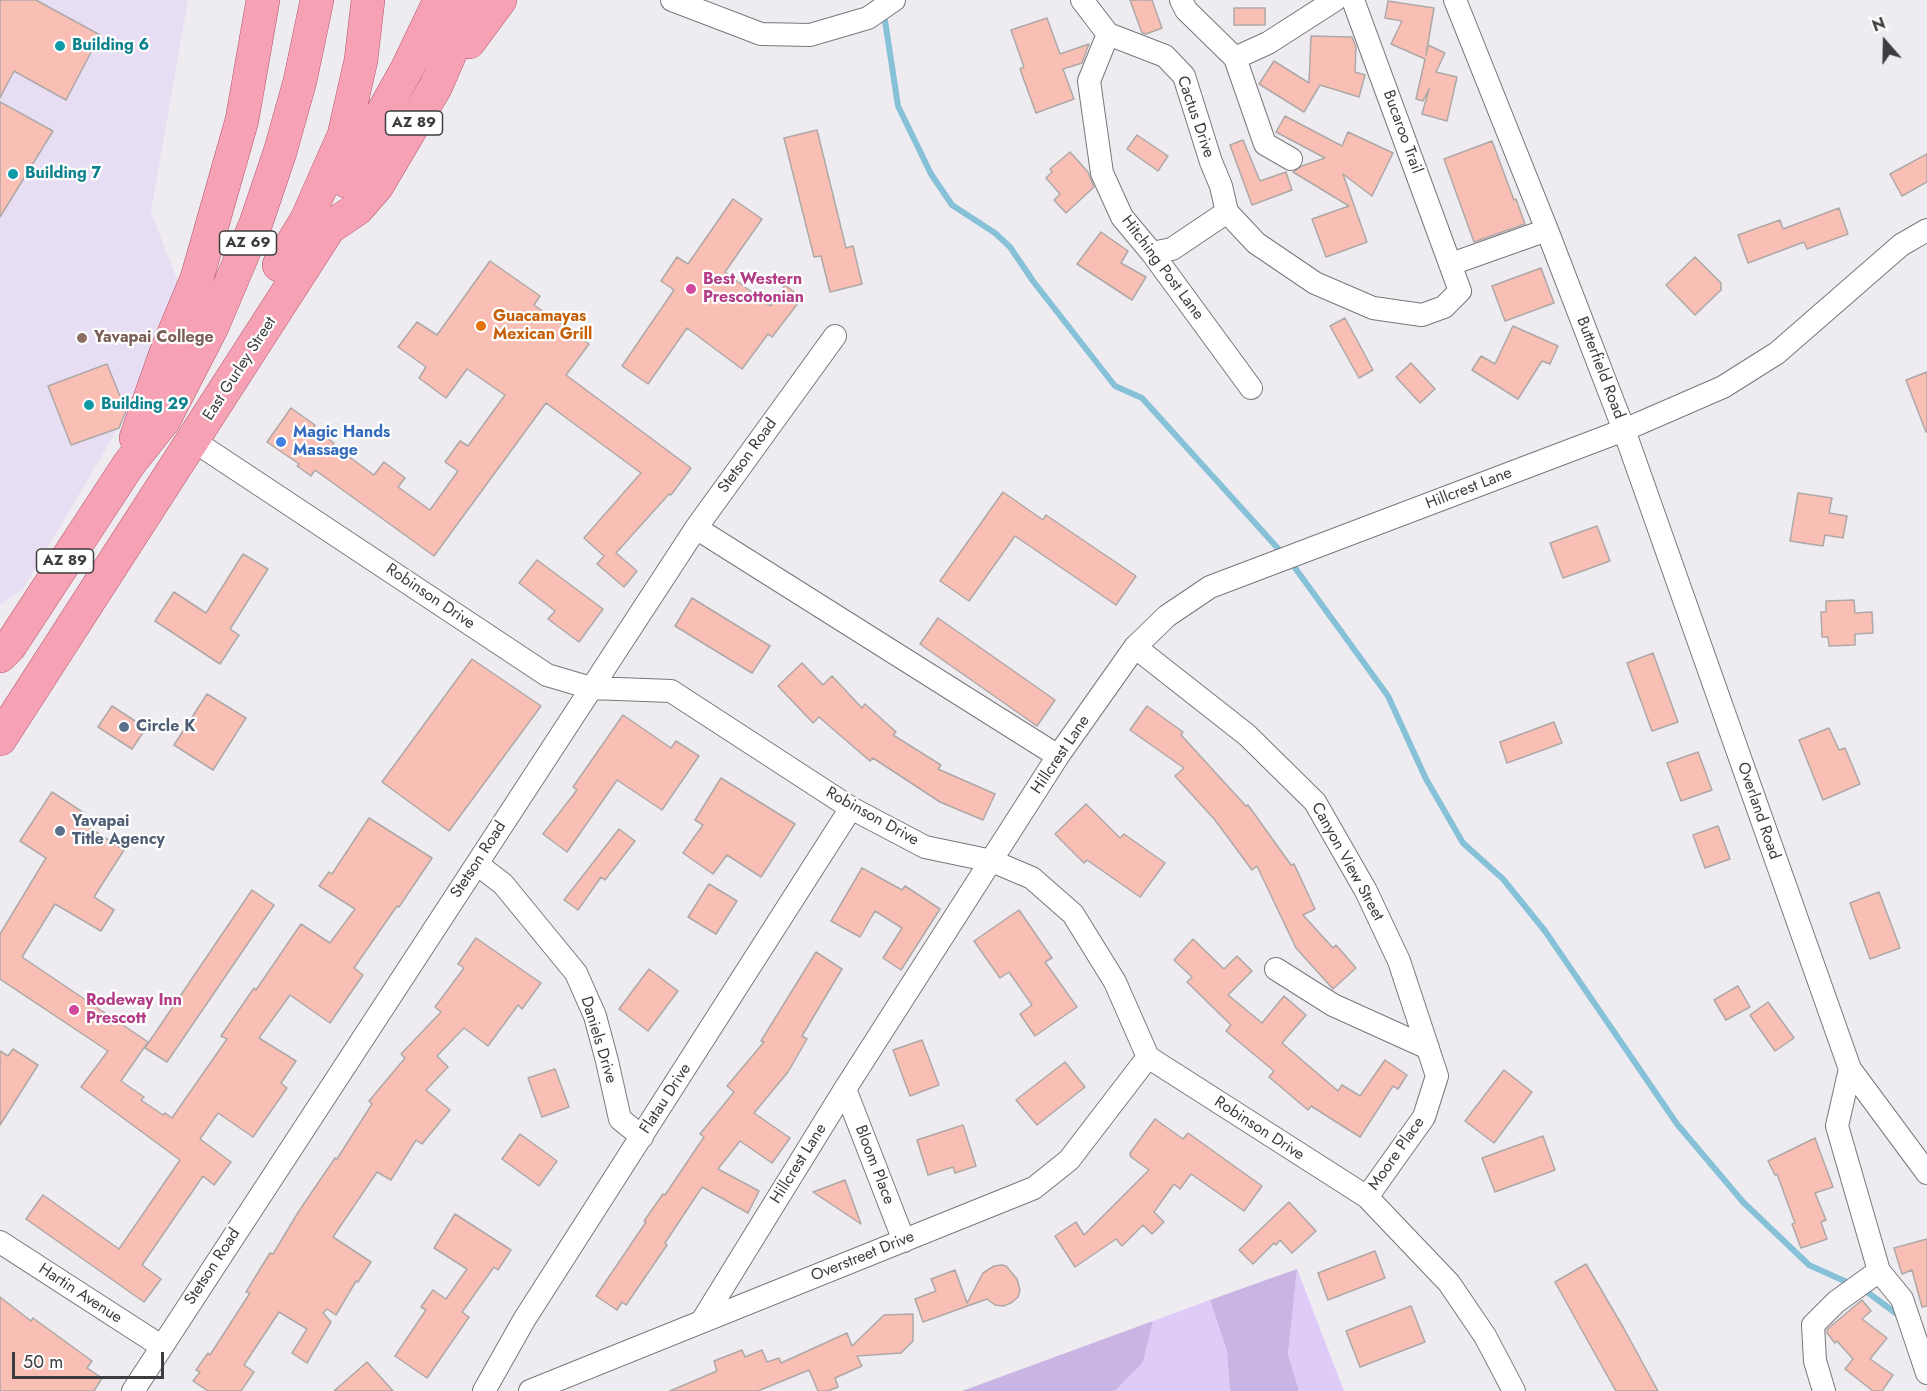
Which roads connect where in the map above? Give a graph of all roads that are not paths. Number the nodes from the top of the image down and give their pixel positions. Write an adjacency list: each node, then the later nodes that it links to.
1 (263, 0): 28 (main road, AZ 89)
2 (317, 0): 28 (main road, AZ 69)
3 (368, 0): 29 (main road)
4 (440, 0): 19 (main road)
5 (473, 0): 16 (main road, East Gurley Street / AZ 89)
6 (500, 0): 16 (main road)
7 (672, 0): 8 (street)
8 (894, 0)
9 (1082, 0): 14 (street)
10 (1181, 0): 15 (street)
11 (1335, 0): 15 (street)
12 (1353, 0): 23 (street, Bucaroo Trail)
13 (1455, 0): 20 (street, Butterfield Road)
14 (1108, 34): 18 (street, Cactus Drive); 22 (street, Hitching Post Lane)
15 (1235, 58): 17 (street)
16 (436, 86): 19 (main road, East Gurley Street / AZ 89)
17 (1291, 159)
18 (1227, 212): 22 (street); 23 (street, Bucaroo Trail)
19 (329, 228): 27 (main road, East Gurley Street / AZ 89)
20 (1547, 230): 23 (street); 26 (street, Butterfield Road)
21 (1927, 230): 26 (street, Butterfield Road)
22 (1152, 253): 25 (street, Hitching Post Lane)
23 (1451, 264)
24 (835, 336): 30 (street, Stetson Road)
25 (1251, 388)
26 (1624, 430): 31 (street, Hillcrest Lane); 42 (street, Overland Road)
27 (194, 441): 29 (main road, East Gurley Street / AZ 89); 33 (street, Robinson Drive)
28 (129, 464): 32 (main road, AZ 89)
29 (150, 509): 34 (main road, East Gurley Street / AZ 89)
30 (696, 528): 33 (street, Stetson Road); 35 (street)
31 (1135, 647): 35 (street, Hillcrest Lane); 40 (street, Canyon View Street)
32 (0, 656)
33 (591, 688): 36 (street, Robinson Drive); 38 (street, Stetson Road)
34 (0, 739)
35 (1058, 756): 37 (street, Hillcrest Lane)
36 (852, 808): 37 (street, Robinson Drive); 45 (street, Flatau Drive)
37 (992, 861): 41 (street, Robinson Drive); 44 (street, Hillcrest Lane)
38 (477, 864): 45 (street, Daniels Drive); 52 (street, Stetson Road)
39 (1276, 969): 40 (street)
40 (1428, 1048): 43 (street, Canyon View Street)
41 (1148, 1057): 47 (street, Robinson Drive); 48 (street, Overstreet Drive)
42 (1850, 1069): 46 (street, Overland Road); 50 (street)
43 (1437, 1076): 47 (street, Moore Place)
44 (845, 1089): 48 (street, Bloom Place); 51 (street, Hillcrest Lane)
45 (642, 1137): 55 (street, Flatau Drive)
46 (1927, 1173)
47 (1367, 1197): 57 (street, Robinson Drive)
48 (904, 1241): 51 (street, Overstreet Drive)
49 (0, 1242): 52 (street, Hartin Avenue)
50 (1879, 1271): 53 (street); 58 (street)
51 (702, 1321): 56 (street, Overstreet Drive)
52 (161, 1346): 54 (street, Stetson Road)
53 (1927, 1373)
54 (133, 1391)
55 (484, 1391)
56 (530, 1391)
57 (1514, 1391)
58 (1824, 1391)

